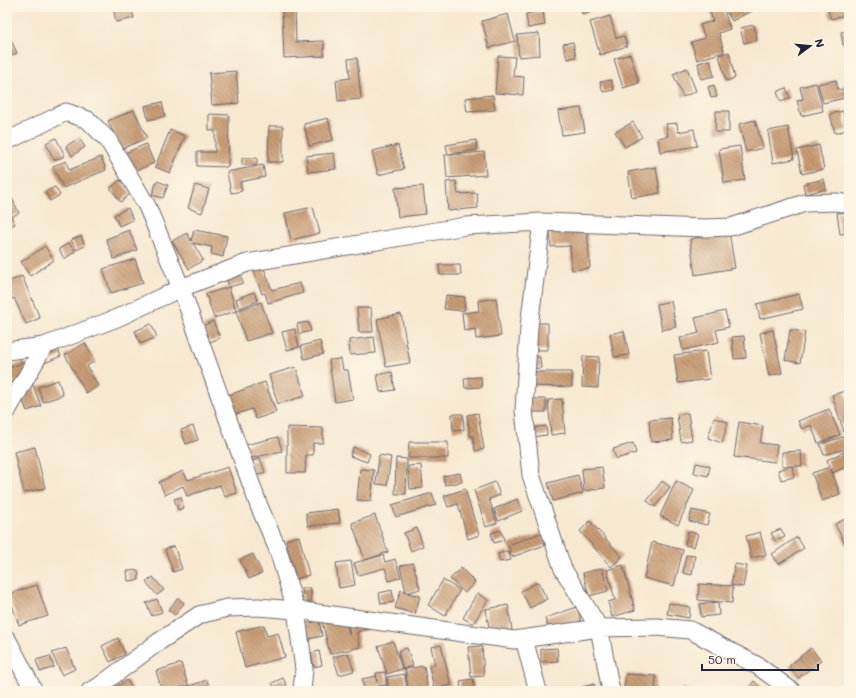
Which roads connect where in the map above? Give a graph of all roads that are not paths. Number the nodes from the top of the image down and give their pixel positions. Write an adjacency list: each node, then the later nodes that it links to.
1 (7, 141): 4 (street)
2 (849, 204): 3 (street)
3 (542, 222): 4 (street); 9 (street)
4 (181, 288): 5 (street); 8 (street)
5 (44, 346): 6 (street); 7 (street)
6 (7, 351)
7 (7, 411)
8 (296, 610): 11 (street); 13 (street); 14 (street)
9 (599, 628): 11 (street); 16 (street); 17 (street)
10 (7, 639): 12 (street)
11 (524, 639): 15 (street)
12 (34, 691)
13 (90, 691)
14 (302, 691)
15 (538, 691)
16 (611, 691)
17 (792, 691)

